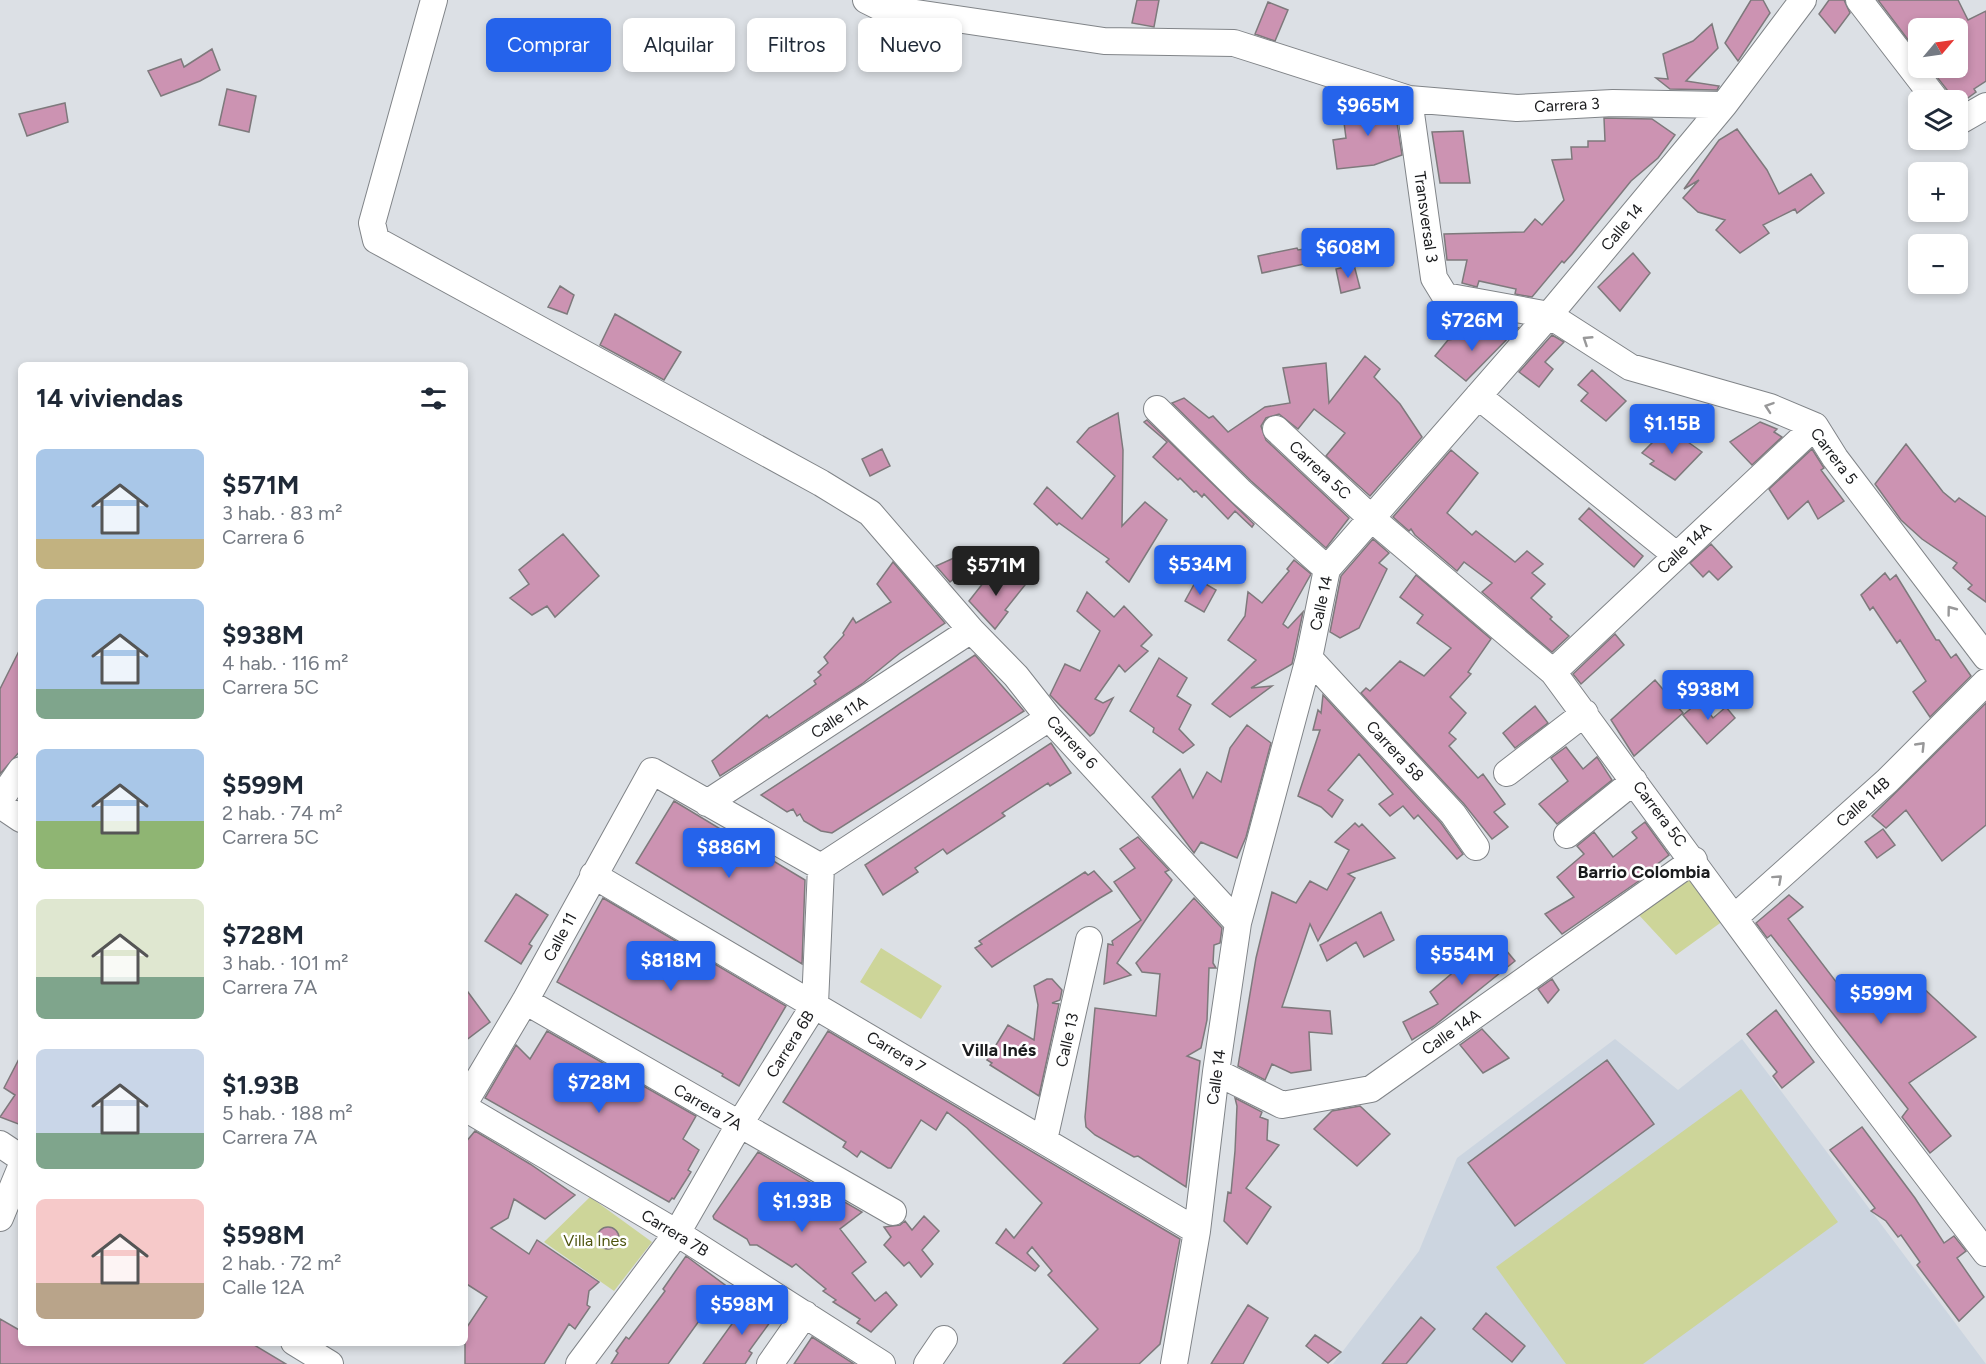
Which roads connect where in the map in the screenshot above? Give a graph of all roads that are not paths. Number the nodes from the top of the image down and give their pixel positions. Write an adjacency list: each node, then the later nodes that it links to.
1 (434, 0): 19 (street, Carrera 6)
2 (866, 0): 6 (street, Carrera 3)
3 (1803, 0): 7 (street, Calle 14)
4 (1859, 0): 5 (street)
5 (1928, 90)
6 (1409, 99): 7 (street, Carrera 3); 10 (street, Transversal 3)
7 (1724, 105): 11 (street, Calle 14)
8 (1986, 106): 9 (street)
9 (1968, 116)
10 (1445, 296): 11 (street, Carrera 5)
11 (1550, 315): 12 (street, Calle 14); 14 (street, Carrera 5, one-way to 11)
12 (1478, 396): 16 (street, Calle 14); 17 (street)
13 (1157, 409): 18 (street)
14 (1815, 426): 17 (street, Calle 14A); 20 (street, Carrera 5, one-way to 14)
15 (1276, 429): 16 (street, Carrera 5C)
16 (1371, 518): 18 (street, Calle 14); 22 (street, Carrera 5C)
17 (1677, 555): 22 (street, Calle 14A)
18 (1327, 568): 21 (street, Calle 14)
19 (971, 630): 25 (street, Carrera 6); 30 (street, Calle 11A)
20 (1986, 657)
21 (1309, 658): 34 (street, Carrera 58); 39 (street, Calle 14)
22 (1553, 672): 24 (street, Carrera 5C)
23 (1986, 682): 38 (street, Calle 14B, one-way to 23)
24 (1585, 714): 26 (street); 28 (street, Carrera 5C)
25 (1049, 718): 36 (street); 39 (street, Carrera 6)
26 (1507, 772)
27 (18, 774): 29 (street)
28 (1634, 781): 33 (street); 35 (street, Carrera 5C)
29 (0, 800)
30 (707, 803): 36 (street); 37 (street, Calle 11)
31 (0, 805): 32 (street)
32 (18, 817)
33 (1568, 835)
34 (1476, 847)
35 (1694, 860): 38 (street, Carrera 5C); 43 (street, Calle 14A)
36 (821, 867): 42 (street, Carrera 6B)
37 (593, 875): 41 (street, Calle 11); 42 (street, Carrera 7)
38 (1735, 917): 55 (street, Carrera 5C)
39 (1238, 923): 43 (street, Calle 14)
40 (1089, 940): 47 (street, Calle 13)
41 (525, 1001): 44 (street, Calle 11); 46 (street, Carrera 7A)
42 (815, 1004): 46 (street, Carrera 6B); 47 (street, Carrera 7)
43 (1216, 1072): 53 (street, Calle 14)
44 (468, 1097)
45 (468, 1110): 54 (street, Carrera 7B)
46 (739, 1125): 51 (street, Carrera 7A); 54 (street, Carrera 6B)
47 (1044, 1140): 53 (street, Carrera 7)
48 (0, 1144): 49 (street)
49 (18, 1156)
50 (18, 1174): 52 (street)
51 (893, 1212)
52 (0, 1218)
53 (1197, 1231): 64 (street, Calle 14)
54 (677, 1233): 56 (street, Carrera 7B); 60 (street, Carrera 6B)
55 (1986, 1252)
56 (806, 1314): 61 (street); 62 (street, Carrera 7B)
57 (944, 1339): 63 (street)
58 (304, 1346): 59 (street)
59 (330, 1364)
60 (579, 1364)
61 (770, 1364)
62 (882, 1364)
63 (927, 1364)
64 (1174, 1364)

